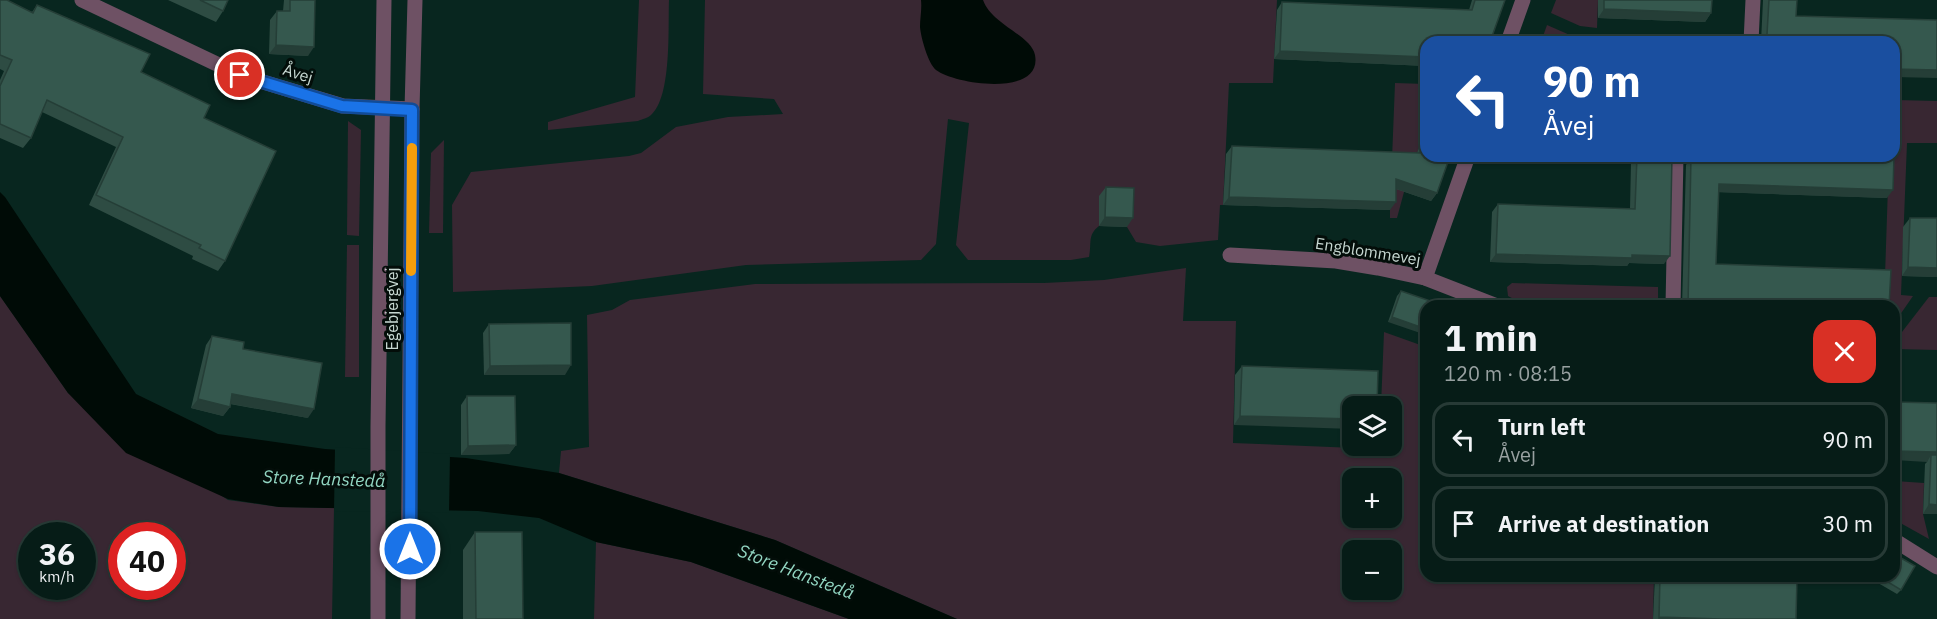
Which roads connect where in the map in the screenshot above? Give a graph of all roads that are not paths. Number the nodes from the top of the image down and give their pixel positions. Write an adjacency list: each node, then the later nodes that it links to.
1 (82, 0): 8 (street, Åvej)
2 (384, 0): 8 (street, Egebjergvej)
3 (415, 0): 9 (street, Egebjergvej)
4 (1523, 0): 6 (street)
5 (1753, 0): 7 (street)
6 (1510, 36)
7 (1751, 36)
8 (382, 107): 9 (street, Åvej); 18 (street, Egebjergvej)
9 (412, 110): 19 (street, Egebjergvej)
10 (1466, 162): 13 (street)
11 (1676, 162): 15 (street)
12 (1230, 255): 13 (street, Engblommevej)
13 (1425, 278): 14 (street, Engblommevej)
14 (1482, 300)
15 (1673, 300)
16 (1900, 544): 17 (street)
17 (1937, 567)
18 (378, 619)
19 (408, 619)

